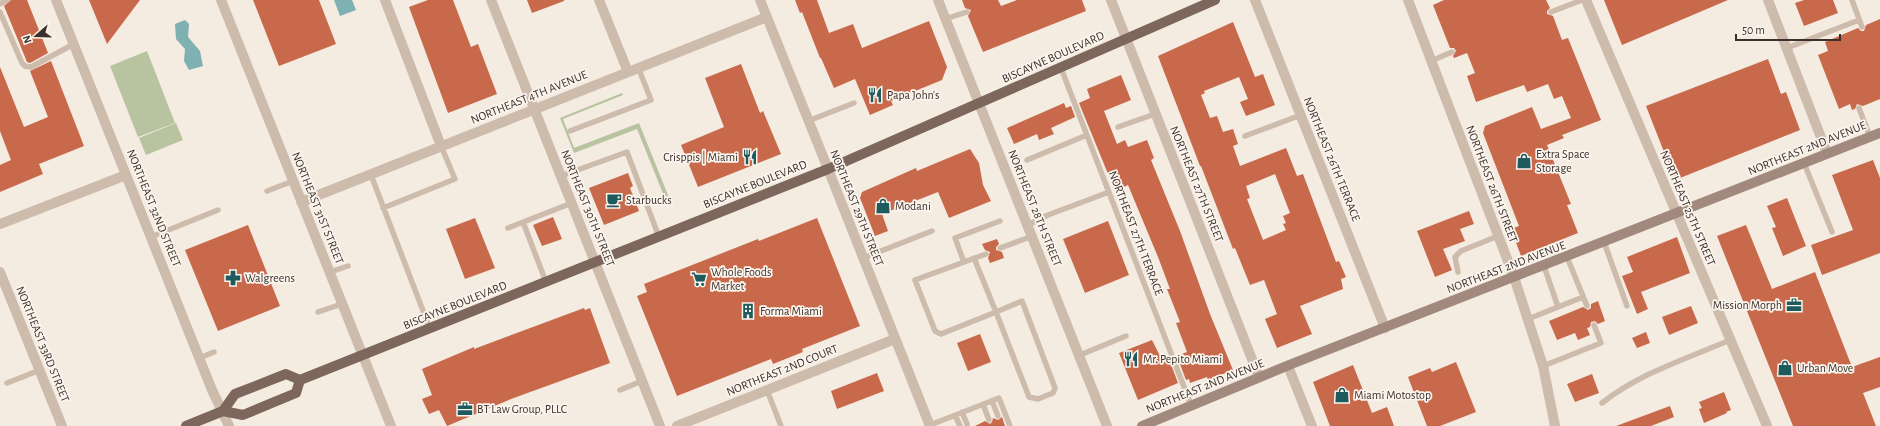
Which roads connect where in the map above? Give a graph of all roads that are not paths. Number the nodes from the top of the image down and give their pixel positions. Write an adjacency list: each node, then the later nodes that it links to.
1 (7, 0): 17 (lane)
2 (56, 0): 26 (street, NORTHEAST 32ND STREET)
3 (221, 0): 53 (street, NORTHEAST 31ST STREET)
4 (385, 0): 45 (street)
5 (491, 0): 36 (street, NORTHEAST 30TH STREET)
6 (599, 0): 32 (street)
7 (760, 0): 21 (street, NORTHEAST 29TH STREET)
8 (938, 0): 22 (street, NORTHEAST 28TH STREET)
9 (1111, 0): 25 (street, NORTHEAST 27TH STREET)
10 (1215, 0): 25 (main road, BISCAYNE BOULEVARD)
11 (1255, 0): 38 (street, NORTHEAST 26TH TERRACE)
12 (1408, 0): 29 (street, NORTHEAST 26TH STREET)
13 (1582, 0): 20 (lane)
14 (1586, 0): 60 (street, NORTHEAST 25TH STREET)
15 (1768, 0): 27 (street)
16 (1852, 0): 23 (lane)
17 (0, 4)
18 (0, 12): 26 (lane)
19 (967, 12): 22 (lane)
20 (1551, 12)
21 (767, 17): 30 (street, NORTHEAST 4TH AVENUE); 39 (street, NORTHEAST 29TH STREET)
22 (945, 19): 34 (street, NORTHEAST 28TH STREET)
23 (1859, 20): 24 (lane); 27 (lane)
24 (1862, 27)
25 (1126, 39): 31 (main road, BISCAYNE BOULEVARD); 37 (street, NORTHEAST 27TH STREET)
26 (74, 44): 50 (street, NORTHEAST 32ND STREET)
27 (1787, 48): 46 (street)
28 (1452, 52): 29 (lane)
29 (1431, 61): 69 (street, NORTHEAST 26TH STREET)
30 (638, 68): 32 (street, NORTHEAST 4TH AVENUE); 41 (lane)
31 (1061, 68): 34 (main road, BISCAYNE BOULEVARD); 42 (lane, NORTHEAST 27TH TERRACE)
32 (628, 72): 36 (street, NORTHEAST 4TH AVENUE)
33 (854, 103): 39 (lane)
34 (979, 103): 49 (main road, BISCAYNE BOULEVARD); 64 (street, NORTHEAST 28TH STREET)
35 (1859, 108): 43 (lane)
36 (535, 109): 45 (street, NORTHEAST 4TH AVENUE); 52 (street, NORTHEAST 30TH STREET)
37 (1155, 114): 40 (lane); 108 (street, NORTHEAST 27TH STREET)
38 (1300, 115): 44 (lane); 96 (street, NORTHEAST 26TH TERRACE)
39 (808, 121): 49 (street, NORTHEAST 29TH STREET)
40 (1118, 127)
41 (570, 131)
42 (1087, 135): 47 (lane); 55 (lane, NORTHEAST 27TH TERRACE)
43 (1877, 135): 46 (main road, NORTHEAST 2ND AVENUE)
44 (1245, 136)
45 (441, 146): 51 (street, NORTHEAST 4TH AVENUE); 58 (lane)
46 (1827, 153): 48 (main road, NORTHEAST 2ND AVENUE)
47 (1027, 160)
48 (1804, 162): 60 (main road, NORTHEAST 2ND AVENUE); 67 (lane)
49 (828, 170): 71 (main road, BISCAYNE BOULEVARD); 76 (street, NORTHEAST 29TH STREET)
50 (126, 175): 63 (street); 70 (street, NORTHEAST 32ND STREET)
51 (370, 175): 56 (street, NORTHEAST 4TH AVENUE); 58 (lane)
52 (561, 176): 57 (street, NORTHEAST 30TH STREET); 71 (lane)
53 (293, 181): 54 (lane); 56 (street, NORTHEAST 31ST STREET)
54 (267, 191)
55 (1109, 192): 64 (lane); 117 (lane, NORTHEAST 27TH TERRACE)
56 (301, 202): 83 (street, NORTHEAST 31ST STREET)
57 (572, 203): 62 (lane); 78 (street, NORTHEAST 30TH STREET)
58 (383, 208): 97 (lane)
59 (218, 210): 70 (lane)
60 (1676, 214): 72 (main road, NORTHEAST 2ND AVENUE); 100 (street, NORTHEAST 25TH STREET)
61 (1000, 220): 79 (lane)
62 (523, 222): 65 (lane); 86 (lane)
63 (0, 224)
64 (1028, 225): 68 (street, NORTHEAST 28TH STREET)
65 (508, 228)
66 (932, 231): 76 (lane)
67 (1832, 232)
68 (1033, 236): 73 (lane); 102 (street, NORTHEAST 28TH STREET)
69 (1498, 236): 84 (lane); 85 (street, NORTHEAST 26TH STREET)
70 (151, 237): 104 (street, NORTHEAST 32ND STREET)
71 (659, 237): 78 (main road, BISCAYNE BOULEVARD)
72 (1604, 242): 75 (main road, NORTHEAST 2ND AVENUE); 90 (lane)
73 (1000, 248)
74 (986, 254): 77 (lane)
75 (1567, 257): 81 (main road, NORTHEAST 2ND AVENUE); 87 (lane)
76 (863, 258): 99 (street, NORTHEAST 29TH STREET)
77 (974, 258): 79 (lane); 93 (lane)
78 (596, 262): 86 (main road, BISCAYNE BOULEVARD); 110 (street, NORTHEAST 30TH STREET)
79 (964, 262): 93 (lane)
80 (348, 266): 83 (lane)
81 (1544, 266): 85 (main road, NORTHEAST 2ND AVENUE); 91 (lane)
82 (0, 272): 107 (street, NORTHEAST 33RD STREET)
83 (330, 272): 88 (street, NORTHEAST 31ST STREET)
84 (1458, 272)
85 (1514, 277): 94 (street, NORTHEAST 26TH STREET); 96 (main road, NORTHEAST 2ND AVENUE)
86 (546, 282): 97 (main road, BISCAYNE BOULEVARD)
87 (1583, 297): 89 (lane); 91 (lane)
88 (342, 304): 92 (lane); 103 (street, NORTHEAST 31ST STREET)
89 (1587, 306)
90 (1627, 306)
91 (1558, 307): 94 (lane)
92 (318, 312)
93 (996, 312): 93 (lane)
94 (1528, 319): 106 (street, NORTHEAST 26TH STREET)
95 (1594, 325): 106 (lane)
96 (1385, 328): 105 (main road, NORTHEAST 2ND AVENUE)
97 (430, 329): 103 (main road, BISCAYNE BOULEVARD)
98 (1126, 336): 102 (lane)
99 (895, 339): 113 (street, NORTHEAST 2ND COURT); 124 (street, NORTHEAST 29TH STREET)
100 (1730, 340): 115 (lane); 138 (street, NORTHEAST 25TH STREET)
101 (214, 352): 104 (lane)
102 (1080, 355): 134 (street, NORTHEAST 28TH STREET)
103 (362, 356): 109 (main road, BISCAYNE BOULEVARD); 128 (street, NORTHEAST 31ST STREET)
104 (200, 358): 118 (street, NORTHEAST 32ND STREET)
105 (1288, 366): 108 (main road, NORTHEAST 2ND AVENUE); 136 (street)
106 (1543, 366): 137 (street, NORTHEAST 26TH STREET)
107 (40, 370): 111 (lane); 125 (street, NORTHEAST 33RD STREET)
108 (1259, 377): 117 (main road, NORTHEAST 2ND AVENUE)
109 (300, 380): 118 (main road); 118 (main road)
110 (642, 381): 112 (lane); 129 (street, NORTHEAST 30TH STREET)
111 (7, 383)
112 (620, 390)
113 (767, 390): 130 (street, NORTHEAST 2ND COURT); 131 (lane)
114 (992, 401): 116 (lane); 121 (lane); 133 (lane)
115 (1602, 403)
116 (983, 404): 119 (lane); 122 (lane)
117 (1191, 405): 135 (main road, NORTHEAST 2ND AVENUE)
118 (222, 411): 126 (main road); 127 (street, NORTHEAST 32ND STREET)
119 (962, 412): 120 (lane); 123 (lane)
120 (955, 415): 124 (lane); 132 (lane)
121 (998, 416)
122 (989, 420)
123 (967, 424)
124 (930, 425)
125 (62, 426)
126 (186, 426)
127 (229, 426)
128 (391, 426)
129 (660, 426)
130 (678, 426)
131 (781, 426)
132 (960, 426)
133 (1010, 426)
134 (1108, 426)
135 (1142, 426)
136 (1312, 426)
137 (1555, 426)
138 (1766, 426)

